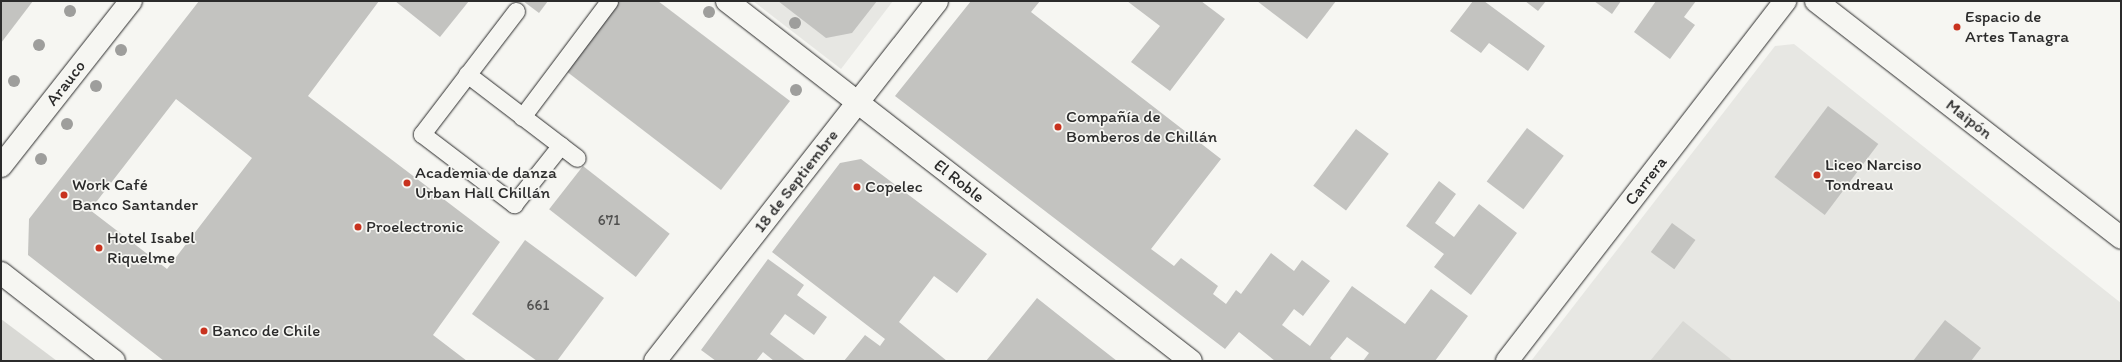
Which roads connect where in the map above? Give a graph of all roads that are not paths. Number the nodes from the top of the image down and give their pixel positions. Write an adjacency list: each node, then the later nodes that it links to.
1 (131, 1): 13 (street, Arauco)
2 (609, 1): 10 (lane)
3 (726, 1): 9 (street, El Roble)
4 (937, 1): 9 (street, 18 de Septiembre)
5 (1785, 1): 19 (street, Carrera)
6 (1816, 1): 14 (street, Maipón)
7 (516, 11): 8 (lane)
8 (467, 74): 10 (lane); 11 (lane)
9 (858, 102): 17 (street, 18 de Septiembre); 18 (street, El Roble)
10 (522, 117): 11 (lane)
11 (561, 145): 12 (lane)
12 (577, 158)
13 (1, 166)
14 (2121, 238)
15 (1, 273): 16 (street)
16 (114, 361)
17 (655, 361)
18 (1191, 361)
19 (1507, 361)

